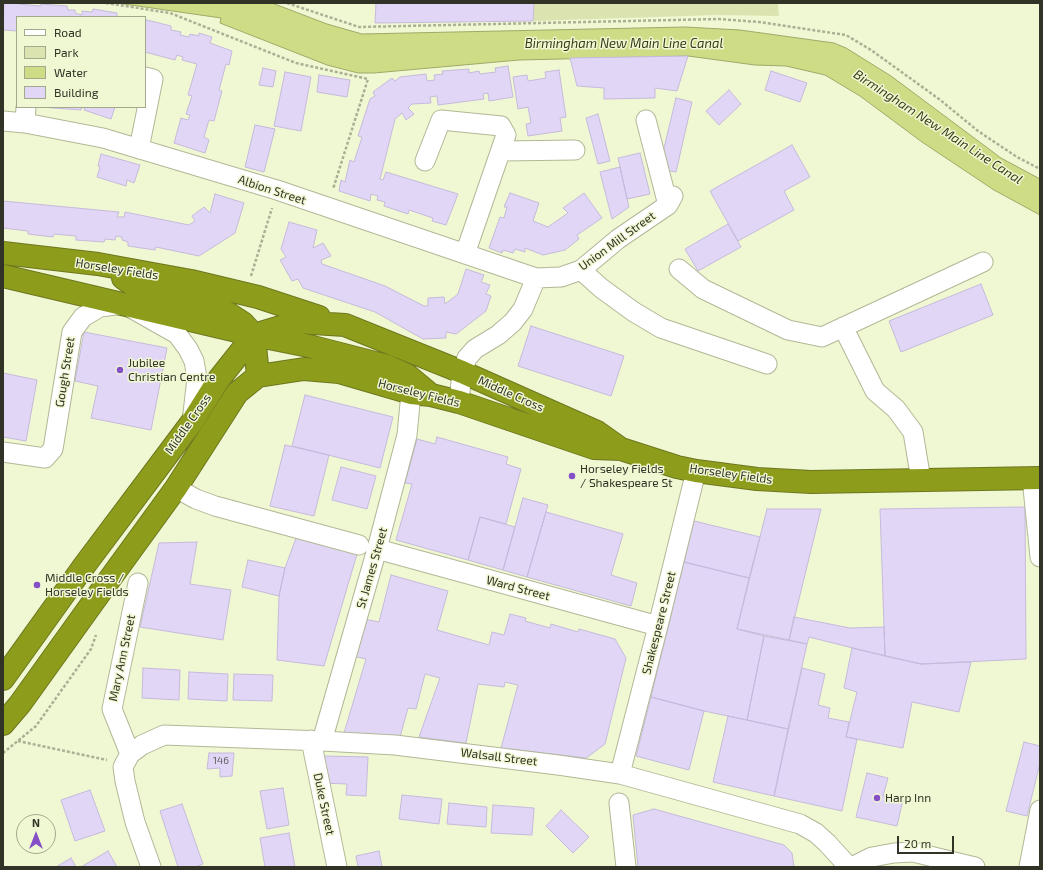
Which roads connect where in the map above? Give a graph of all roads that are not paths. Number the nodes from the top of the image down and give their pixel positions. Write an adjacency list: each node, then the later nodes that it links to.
1 (146, 77): 5 (street)
2 (25, 115): 4 (street, Albion Street); 5 (street, Albion Street)
3 (646, 120): 14 (street, Union Mill Street)
4 (3, 121)
5 (139, 149): 10 (street, Albion Street)
6 (575, 150): 7 (street)
7 (501, 151): 8 (street); 10 (street)
8 (425, 161)
9 (3, 253): 12 (highway, Horseley Fields)
10 (465, 254): 16 (street, Albion Street)
11 (982, 262): 19 (street)
12 (98, 264): 18 (highway, Horseley Fields); 20 (highway)
13 (680, 269): 19 (street)
14 (581, 270): 16 (street, Union Mill Street); 21 (street)
15 (3, 276): 17 (highway)
16 (536, 278): 23 (street)
17 (124, 304): 20 (highway); 27 (street); 29 (street, Gough Street)
18 (345, 325): 20 (highway, Middle Cross); 23 (highway, Middle Cross)
19 (843, 327): 32 (street)
20 (254, 335): 24 (highway); 25 (highway); 27 (highway, Middle Cross)
21 (767, 364)
22 (340, 372): 24 (highway, Middle Cross); 25 (highway, Horseley Fields)
23 (462, 372): 26 (street); 28 (highway, Middle Cross)
24 (258, 376): 33 (highway, Middle Cross)
25 (421, 394): 26 (highway, Horseley Fields); 35 (street, St James Street)
26 (458, 402): 28 (highway, Horseley Fields)
27 (192, 422): 39 (highway, Middle Cross)
28 (621, 449): 30 (highway, Horseley Fields)
29 (3, 452)
30 (696, 471): 32 (highway, Horseley Fields); 38 (street, Shakespeare Street)
31 (1036, 478): 32 (highway, Horseley Fields); 36 (street)
32 (921, 480)
33 (176, 488): 34 (street); 40 (highway, Middle Cross)
34 (358, 544)
35 (377, 549): 38 (street, Ward Street); 41 (street, St James Street)
36 (1040, 557)
37 (138, 583): 42 (street, Mary Ann Street)
38 (658, 626): 43 (street, Shakespeare Street)
39 (3, 679)
40 (3, 724)
41 (316, 740): 42 (street, Walsall Street); 43 (street, Walsall Street); 47 (street, Duke Street)
42 (127, 758): 46 (street)
43 (620, 774): 49 (street, Walsall Street)
44 (619, 802): 48 (street)
45 (1040, 810): 51 (street)
46 (151, 867)
47 (337, 867)
48 (626, 867)
49 (850, 867): 50 (street)
50 (975, 867)
51 (1029, 867)

